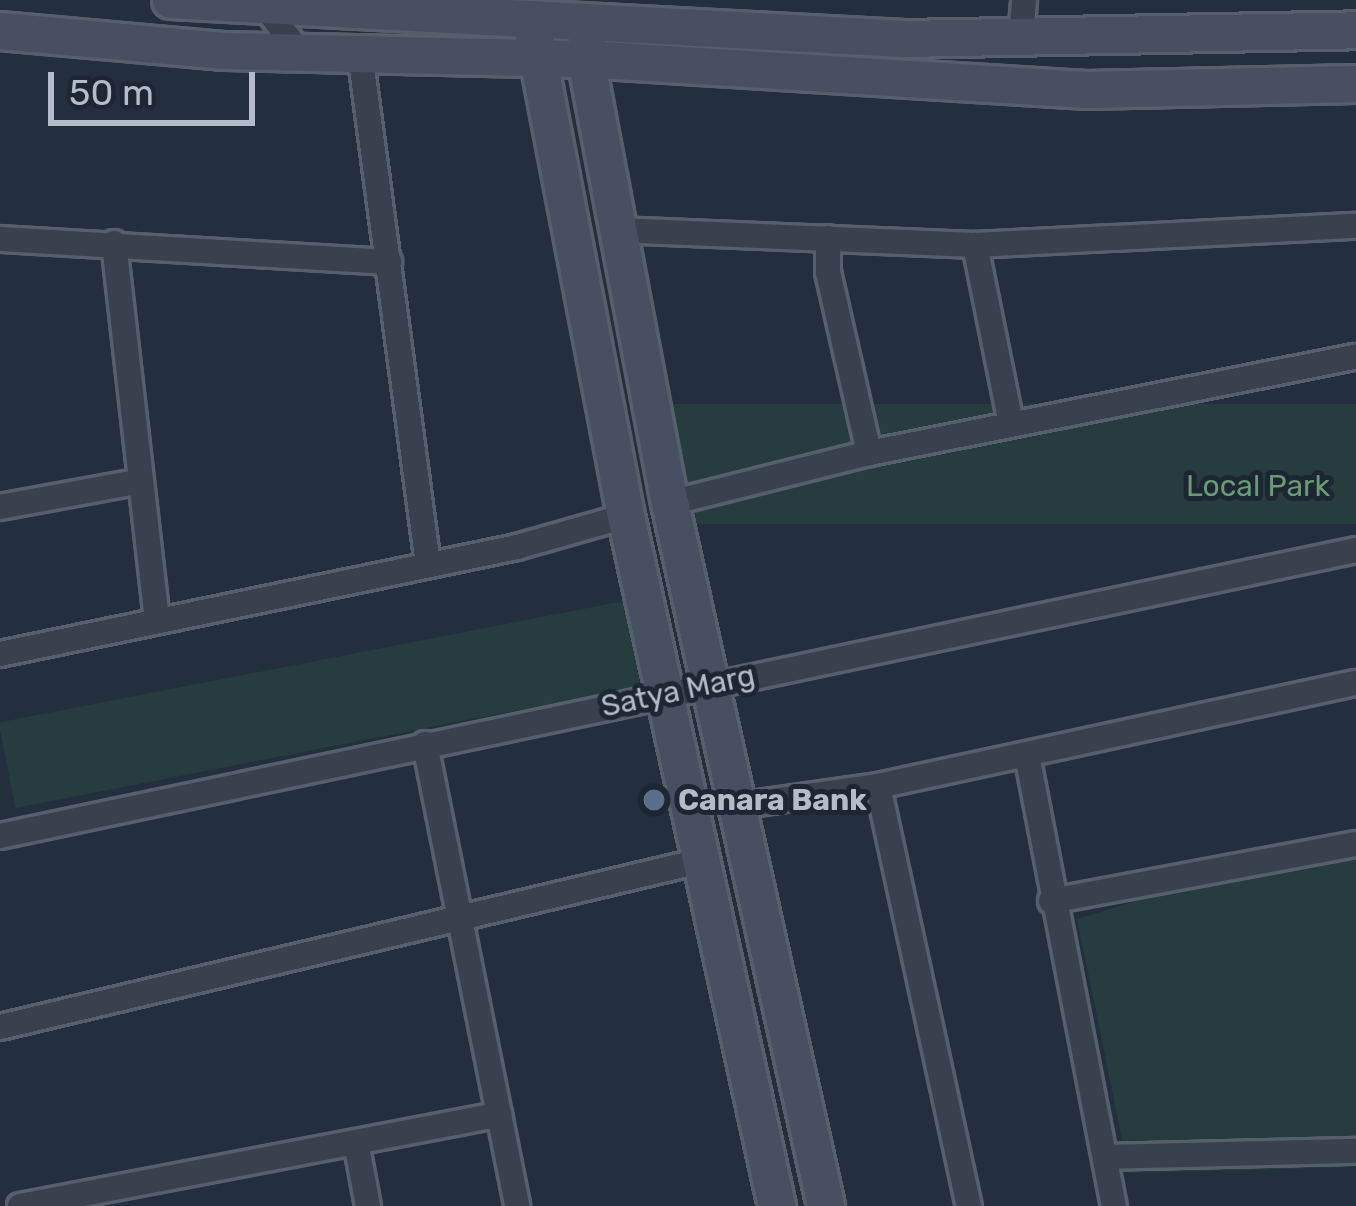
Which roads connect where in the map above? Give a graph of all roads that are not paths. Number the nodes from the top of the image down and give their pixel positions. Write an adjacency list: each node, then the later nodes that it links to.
1 (170, 0): 2 (main road); 9 (street)
2 (263, 3): 3 (main road); 10 (street)
3 (385, 6): 5 (main road)
4 (1023, 18): 6 (main road); 8 (main road)
5 (531, 20): 8 (main road); 12 (main road)
6 (1356, 30)
7 (0, 31): 9 (main road)
8 (587, 41): 12 (main road); 13 (main road); 15 (main road)
9 (193, 49): 10 (main road)
10 (297, 49): 11 (main road)
11 (360, 53): 12 (main road); 20 (street)
12 (534, 61): 27 (main road)
13 (1356, 84)
14 (1356, 226): 19 (street)
15 (617, 230): 16 (street); 25 (main road)
16 (828, 238): 19 (street); 23 (street)
17 (0, 239): 18 (street)
18 (114, 243): 20 (street); 24 (street)
19 (975, 244): 22 (street)
20 (389, 262): 29 (street)
21 (1356, 358): 22 (street)
22 (1011, 423): 23 (street)
23 (869, 453): 25 (street)
24 (141, 481): 26 (street); 30 (street)
25 (670, 503): 33 (main road)
26 (0, 507)
27 (626, 516): 29 (street); 34 (main road)
28 (1356, 550): 33 (street, Satya Marg)
29 (428, 565): 30 (street)
30 (157, 621): 31 (street)
31 (0, 653)
32 (1356, 682): 36 (street)
33 (712, 685): 34 (street, Satya Marg); 38 (main road)
34 (665, 695): 35 (street, Satya Marg); 41 (main road)
35 (425, 744): 39 (street, Satya Marg); 43 (street)
36 (1027, 755): 37 (street); 42 (street)
37 (878, 786): 38 (street); 55 (street)
38 (737, 806): 54 (main road)
39 (0, 836)
40 (1356, 844): 42 (street)
41 (700, 861): 43 (street); 53 (main road)
42 (1051, 901): 48 (street)
43 (460, 920): 44 (street); 45 (street)
44 (0, 1027)
45 (499, 1114): 46 (street); 52 (street)
46 (356, 1142): 49 (street); 51 (street)
47 (1356, 1151): 48 (street)
48 (1105, 1157): 56 (street)
49 (104, 1198): 50 (street)
50 (20, 1206)
51 (368, 1206)
52 (517, 1206)
53 (778, 1206)
54 (826, 1206)
55 (969, 1206)
56 (1114, 1206)

